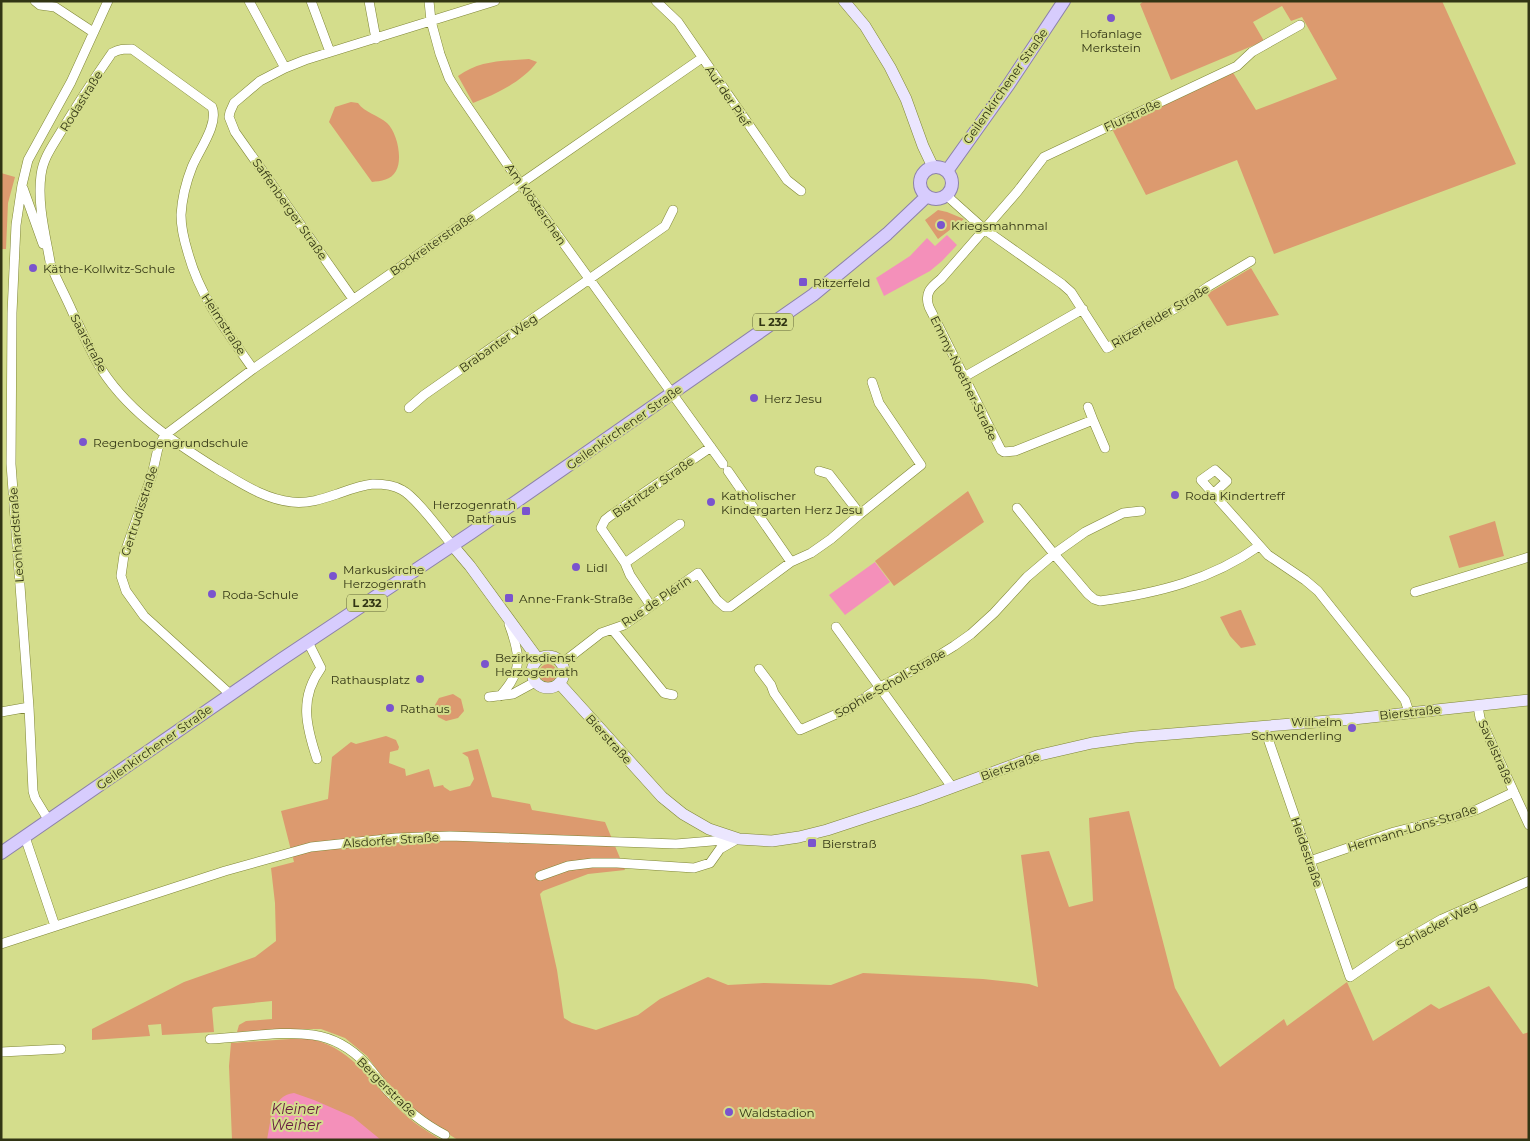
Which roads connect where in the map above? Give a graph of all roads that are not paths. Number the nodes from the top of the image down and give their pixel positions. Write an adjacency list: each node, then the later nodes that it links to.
1 (35, 1): 13 (street)
2 (108, 1): 13 (street)
3 (249, 1): 17 (street)
4 (311, 1): 15 (street)
5 (369, 1): 14 (street)
6 (429, 1): 11 (street, Am Klösterchen)
7 (495, 1): 11 (street)
8 (656, 1): 16 (street, Auf der Pief)
9 (844, 1): 19 (main road)
10 (1064, 1): 20 (main road, Geilenkirchener Straße)
11 (431, 21): 14 (street); 21 (street, Am Klösterchen)
12 (1300, 25): 27 (street, Flurstraße)
13 (92, 35): 22 (street)
14 (376, 39): 15 (street)
15 (330, 52): 17 (street)
16 (702, 58): 21 (street, Bockreiterstraße); 23 (street, Auf der Pief)
17 (285, 68): 31 (street, Saffenberger Straße)
18 (212, 107): 29 (street, Rodastraße); 33 (street, Heimstraße)
19 (933, 167): 20 (main road); 25 (main road)
20 (947, 171): 24 (main road)
21 (520, 183): 30 (street, Am Klösterchen); 31 (street, Bockreiterstraße)
22 (22, 185): 29 (street, Saarstraße); 73 (street, Leonhardstraße)
23 (801, 191)
24 (946, 195): 25 (main road); 27 (street, Ritzerfelder Straße)
25 (927, 196): 36 (main road, Geilenkirchener Straße / L 232)
26 (672, 210): 30 (street, Brabanter Weg)
27 (984, 229): 32 (street, Ritzerfelder Straße); 34 (street, Emmy-Noether-Straße)
28 (1251, 261): 32 (street, Ritzerfelder Straße)
29 (52, 266): 40 (street, Saarstraße)
30 (590, 280): 36 (street, Am Klösterchen); 38 (street, Brabanter Weg)
31 (353, 299): 33 (street, Bockreiterstraße)
32 (1083, 308): 34 (street)
33 (253, 368): 40 (street, Bockreiterstraße)
34 (964, 377): 39 (street, Emmy-Noether-Straße)
35 (872, 382): 47 (street)
36 (672, 392): 41 (street, Am Klösterchen); 49 (main road, Geilenkirchener Straße / L 232)
37 (1088, 407): 39 (street)
38 (409, 408)
39 (1093, 420): 42 (street)
40 (164, 435): 49 (street, Saarstraße); 67 (street, Gertrudisstraße)
41 (711, 447): 53 (street, Am Klösterchen); 54 (street, Bistritzer Straße)
42 (1105, 448)
43 (819, 470): 47 (street)
44 (1213, 494): 50 (street)
45 (1016, 508): 51 (street)
46 (1141, 511): 51 (street, Sophie-Scholl-Straße)
47 (860, 514): 53 (street)
48 (680, 524): 54 (street)
49 (453, 546): 57 (main road); 60 (main road, Geilenkirchener Straße / L 232)
50 (1259, 546): 51 (street); 75 (street)
51 (1054, 554): 66 (street, Sophie-Scholl-Straße)
52 (1529, 557): 55 (street)
53 (792, 562): 56 (street, Rue de Plérin)
54 (625, 563): 56 (street, Bistritzer Straße)
55 (1415, 592)
56 (651, 606): 59 (street, Rue de Plérin)
57 (505, 614): 61 (main road); 69 (street)
58 (836, 627): 66 (street)
59 (612, 629): 62 (street, Rue de Plérin); 68 (street)
60 (308, 642): 67 (main road, Geilenkirchener Straße / L 232); 77 (street)
61 (538, 659): 62 (main road); 64 (main road)
62 (561, 664): 65 (main road)
63 (759, 669): 66 (street, Sophie-Scholl-Straße)
64 (535, 682): 65 (main road); 69 (street)
65 (560, 683): 83 (main road, Bierstraße)
66 (880, 687): 78 (street)
67 (230, 694): 80 (main road, Geilenkirchener Straße / L 232)
68 (673, 695)
69 (500, 696): 70 (street)
70 (489, 697)
71 (1529, 700): 72 (main road, Bierstraße)
72 (1478, 706): 75 (main road, Bierstraße); 79 (street, Savelstraße)
73 (29, 707): 74 (street); 80 (street, Leonhardstraße)
74 (1, 712)
75 (1409, 712): 76 (main road, Bierstraße)
76 (1264, 726): 78 (main road, Bierstraße); 85 (street, Heidestraße)
77 (317, 758)
78 (952, 787): 83 (main road, Bierstraße)
79 (1514, 792): 81 (street, Savelstraße); 85 (street, Hermann-Löns-Straße)
80 (49, 821): 82 (main road, Geilenkirchener Straße / L 232)
81 (1529, 825)
82 (25, 837): 84 (main road, Geilenkirchener Straße / L 232); 88 (street)
83 (739, 839): 86 (street); 88 (street, Alsdorfer Straße)
84 (1, 854)
85 (1310, 862): 90 (street, Heidestraße)
86 (540, 876)
87 (1529, 881): 90 (street, Schlacker Weg)
88 (55, 926): 89 (street, Alsdorfer Straße)
89 (1, 944)
90 (1350, 977)
91 (210, 1039): 94 (street, Bergerstraße)
92 (61, 1049): 93 (street)
93 (1, 1052)
94 (445, 1135)

